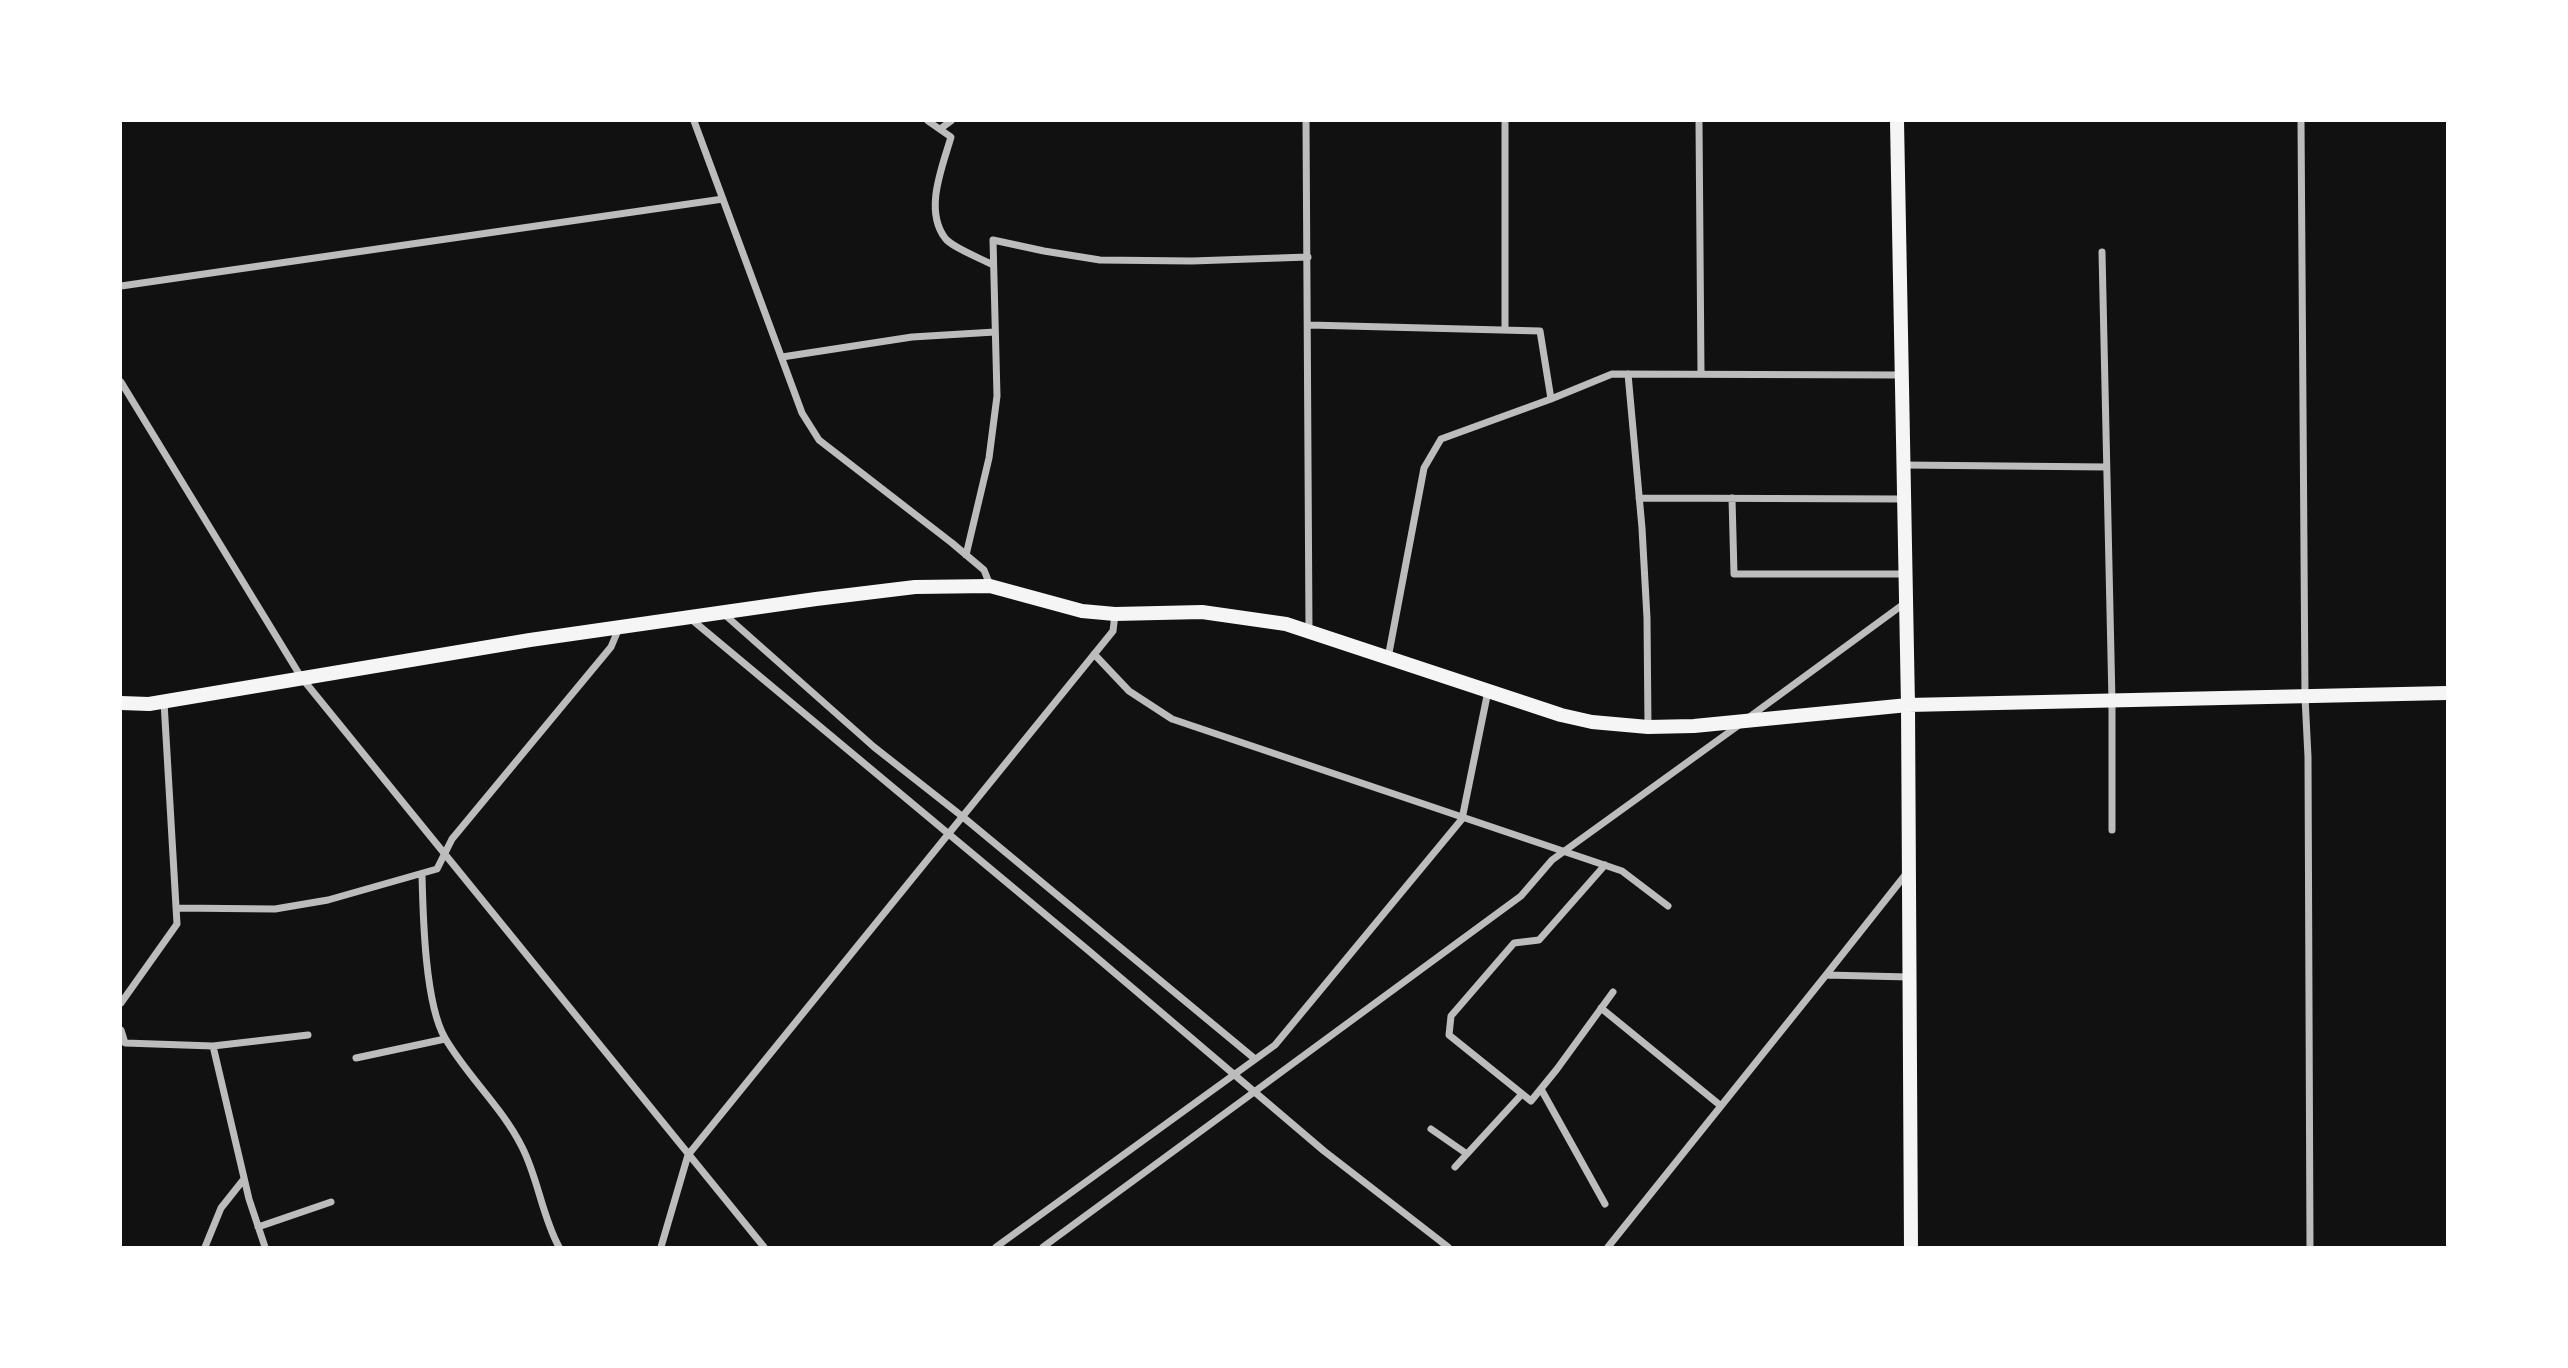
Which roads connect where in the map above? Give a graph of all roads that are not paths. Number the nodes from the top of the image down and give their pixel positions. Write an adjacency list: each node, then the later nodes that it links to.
1 (694, 121): 10 (street)
2 (928, 121): 9 (street)
3 (951, 121): 9 (street)
4 (1306, 121): 12 (street)
5 (1505, 121): 16 (street)
6 (1699, 121): 20 (street)
7 (1896, 121): 21 (main road)
8 (2301, 121): 43 (street)
9 (940, 129): 13 (street)
10 (723, 199): 14 (street); 18 (street)
11 (2102, 252): 25 (street)
12 (1308, 257): 13 (street); 15 (street)
13 (993, 265): 17 (street)
14 (121, 286)
15 (1309, 325): 16 (street); 37 (street)
16 (1506, 330): 23 (street)
17 (995, 332): 18 (street); 29 (street)
18 (782, 357): 29 (street)
19 (1628, 374): 20 (street); 23 (street); 26 (street)
20 (1701, 374): 21 (street)
21 (1902, 375): 24 (main road)
22 (121, 382): 40 (street)
23 (1550, 399): 39 (street)
24 (1903, 465): 25 (street); 28 (main road)
25 (2106, 467): 45 (street)
26 (1639, 498): 27 (street); 49 (street)
27 (1732, 498): 28 (street); 30 (street)
28 (1904, 499): 30 (main road)
29 (967, 555): 31 (street)
30 (1905, 574): 32 (main road)
31 (990, 586): 33 (main road); 34 (main road)
32 (1906, 603): 47 (main road); 48 (street)
33 (724, 614): 35 (main road); 50 (street)
34 (1115, 614): 37 (main road); 38 (street)
35 (690, 619): 36 (main road); 53 (street)
36 (619, 628): 40 (main road); 55 (street)
37 (1309, 632): 39 (main road)
38 (1094, 654): 50 (street); 51 (street)
39 (1388, 659): 41 (main road)
40 (301, 677): 44 (main road); 55 (street)
41 (1488, 691): 49 (main road); 51 (street)
42 (2447, 693): 43 (main road)
43 (2305, 697): 45 (main road); 95 (street)
44 (164, 701): 46 (main road); 60 (street)
45 (2112, 701): 47 (main road); 52 (street)
46 (121, 703)
47 (1908, 705): 48 (main road); 57 (main road)
48 (1744, 721): 49 (main road); 54 (street)
49 (1648, 727)
50 (963, 817): 53 (street); 71 (street)
51 (1462, 819): 54 (street); 71 (street)
52 (2112, 830)
53 (949, 834): 72 (street); 79 (street)
54 (1565, 851): 56 (street); 74 (street)
55 (445, 855): 58 (street); 79 (street)
56 (1605, 865): 59 (street); 75 (street)
57 (1909, 871): 61 (street); 62 (main road)
58 (422, 875): 60 (street); 68 (street)
59 (1668, 906)
60 (176, 908): 64 (street)
61 (1826, 975): 62 (street); 76 (street)
62 (1909, 977): 94 (main road)
63 (1613, 992): 65 (street)
64 (121, 1003)
65 (1601, 1008): 73 (street); 76 (street)
66 (121, 1030): 69 (street)
67 (308, 1035): 69 (street)
68 (445, 1039): 70 (street); 87 (street)
69 (213, 1046): 81 (street)
70 (356, 1058)
71 (1255, 1059): 72 (street)
72 (1233, 1075): 74 (street); 90 (street)
73 (1541, 1089): 75 (street); 83 (street)
74 (1255, 1093): 91 (street); 92 (street)
75 (1522, 1094): 78 (street)
76 (1721, 1106): 93 (street)
77 (1431, 1129): 78 (street)
78 (1467, 1154): 80 (street)
79 (688, 1155): 88 (street); 89 (street)
80 (1455, 1167)
81 (244, 1179): 84 (street); 85 (street)
82 (331, 1202): 84 (street)
83 (1605, 1204)
84 (258, 1227): 86 (street)
85 (205, 1247)
86 (265, 1247)
87 (559, 1247)
88 (661, 1247)
89 (764, 1247)
90 (996, 1247)
91 (1043, 1247)
92 (1448, 1247)
93 (1608, 1247)
94 (1911, 1247)
95 (2310, 1247)

